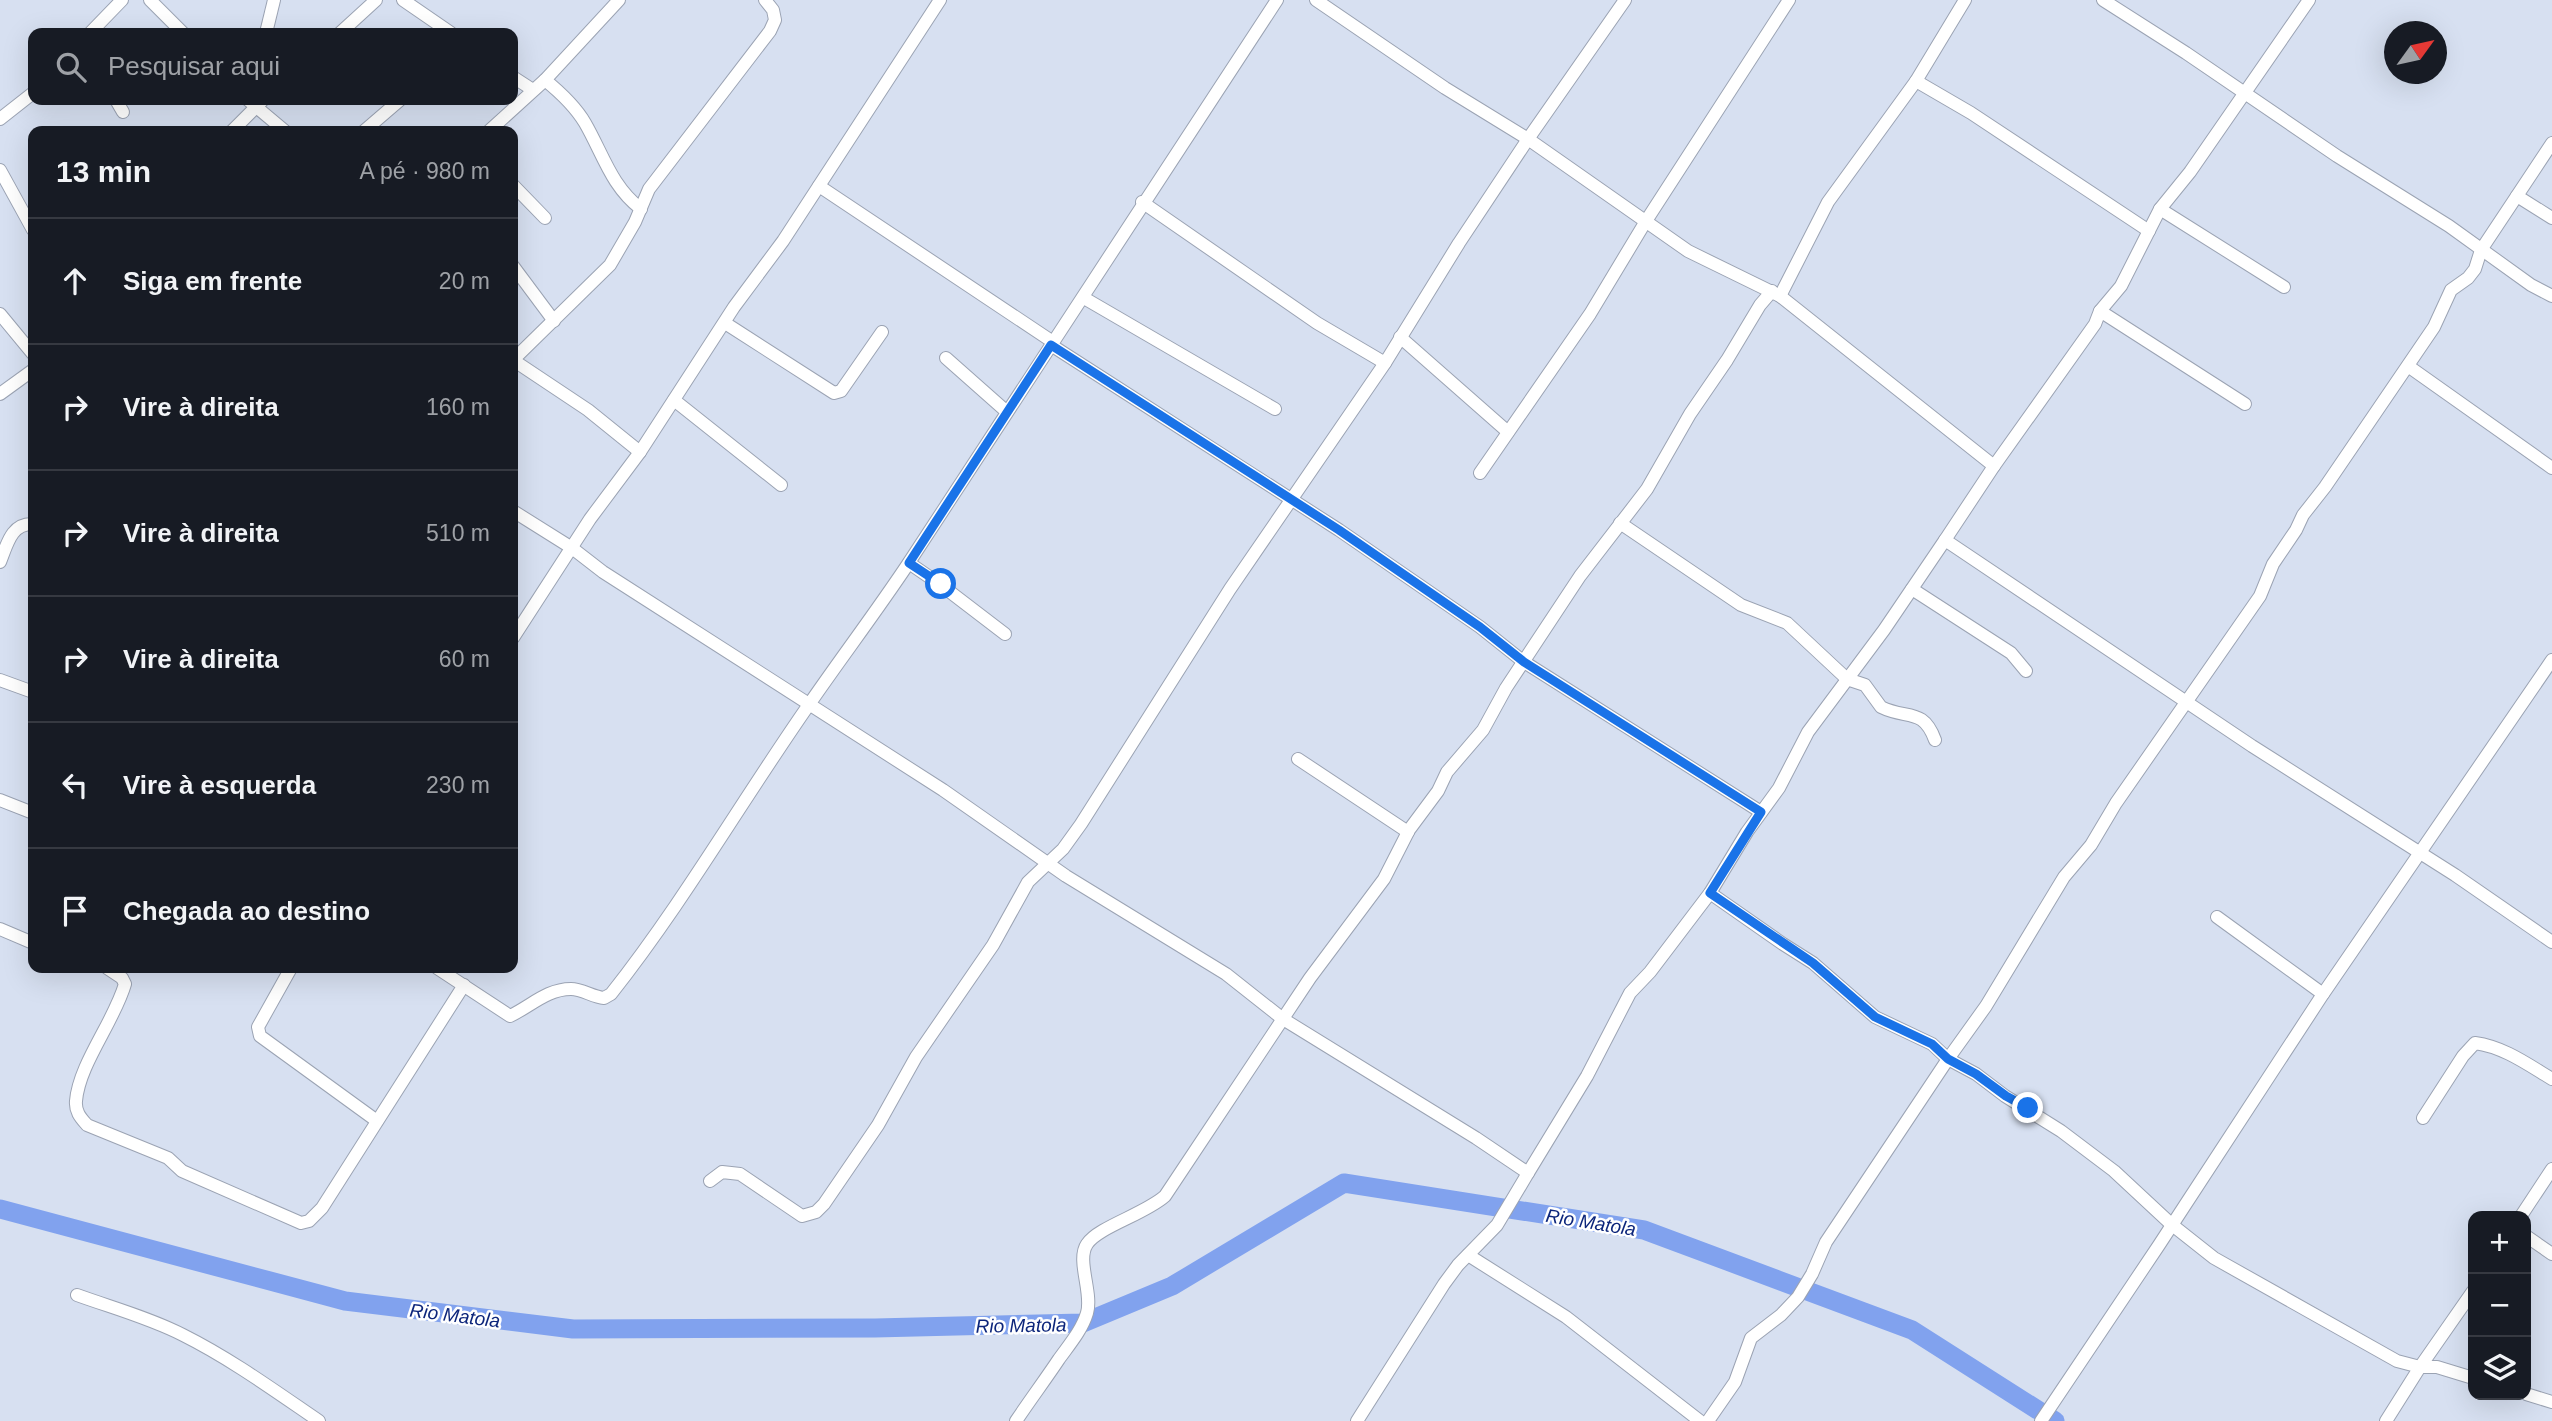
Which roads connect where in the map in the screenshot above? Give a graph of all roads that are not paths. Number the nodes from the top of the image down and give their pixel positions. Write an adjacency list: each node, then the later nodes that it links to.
1 (122, 0): 16 (street)
2 (150, 0): 17 (street)
3 (274, 0): 18 (street)
4 (376, 0): 19 (street)
5 (403, 0): 20 (street)
6 (619, 0): 22 (street)
7 (765, 0): 46 (street)
8 (940, 0): 42 (street)
9 (1277, 0): 45 (street)
10 (1316, 0): 39 (street)
11 (1625, 0): 39 (street)
12 (1789, 0): 51 (street)
13 (1965, 0): 23 (street)
14 (2103, 0): 25 (street)
15 (2308, 0): 25 (street)
16 (95, 28)
17 (178, 28)
18 (267, 28)
19 (345, 28)
20 (445, 28)
21 (518, 80): 24 (street)
22 (545, 80): 24 (street); 46 (street)
23 (1916, 80): 52 (street); 57 (street)
24 (533, 90): 27 (street)
25 (2245, 93): 47 (street); 53 (street)
26 (28, 97): 34 (street)
27 (518, 104)
28 (119, 105): 33 (street)
29 (254, 105): 35 (street)
30 (259, 105): 36 (street)
31 (394, 105): 37 (street)
32 (517, 105): 38 (street)
33 (123, 112)
34 (0, 119)
35 (236, 126)
36 (280, 126)
37 (370, 126)
38 (494, 126)
39 (1528, 139): 51 (street); 66 (street)
40 (2552, 143): 44 (street)
41 (0, 170): 50 (street)
42 (819, 186): 64 (street); 67 (street)
43 (518, 191): 48 (street)
44 (2517, 195): 49 (street); 53 (street)
45 (1142, 202): 59 (street); 72 (street)
46 (640, 209): 63 (street)
47 (2160, 209): 52 (street); 56 (street)
48 (545, 218)
49 (2552, 218)
50 (28, 221)
51 (1646, 221): 55 (street); 80 (street)
52 (2149, 231): 61 (street)
53 (2481, 250): 58 (street); 73 (street)
54 (518, 273): 63 (street)
55 (1758, 285): 57 (street); 60 (street)
56 (2284, 286)
57 (1776, 294): 60 (street); 82 (street)
58 (2552, 296)
59 (1084, 298): 67 (street); 78 (street)
60 (1760, 305): 88 (street)
61 (2100, 311): 77 (street); 82 (street)
62 (0, 314): 68 (street)
63 (554, 321): 69 (street)
64 (725, 323): 65 (street); 76 (street)
65 (882, 332)
66 (1400, 337): 72 (street); 80 (street)
67 (1052, 343): 79 (street); 86 (street)
68 (28, 348)
69 (518, 355)
70 (946, 358): 79 (street)
71 (518, 363): 81 (street)
72 (1385, 363): 86 (street)
73 (2408, 366): 83 (street); 103 (street)
74 (28, 374): 75 (street)
75 (0, 394)
76 (674, 400): 81 (street); 85 (street)
77 (2245, 404)
78 (1275, 409)
79 (1007, 412): 93 (street)
80 (1508, 432): 84 (street)
81 (640, 452): 91 (street)
82 (1994, 466): 90 (street)
83 (2552, 468)
84 (1480, 473)
85 (781, 485)
86 (1290, 500): 98 (street); 112 (street)
87 (518, 515): 91 (street)
88 (1620, 523): 98 (street); 100 (street)
89 (28, 525): 92 (street)
90 (1945, 540): 94 (street); 103 (street)
91 (572, 548): 95 (street); 104 (street)
92 (0, 562)
93 (909, 563): 96 (street); 104 (street)
94 (1912, 589): 99 (street); 100 (street)
95 (518, 630)
96 (1006, 634)
97 (2552, 660): 111 (street)
98 (1524, 662): 109 (street); 110 (street)
99 (2026, 671)
100 (1847, 679): 105 (street); 109 (street)
101 (0, 680): 102 (street)
102 (28, 690)
103 (2186, 700): 111 (street); 124 (street)
104 (809, 704): 112 (street); 121 (street)
105 (1935, 740)
106 (1298, 760): 110 (street)
107 (0, 800): 108 (street)
108 (28, 811)
109 (1761, 812): 113 (street)
110 (1408, 832): 123 (street)
111 (2419, 854): 117 (street); 122 (street)
112 (1048, 863): 123 (street); 130 (street)
113 (1710, 893): 124 (street); 129 (street)
114 (2217, 917): 122 (street)
115 (0, 929): 116 (street)
116 (28, 941)
117 (2552, 942)
118 (116, 973): 127 (street)
119 (288, 973): 127 (street)
120 (445, 973): 121 (street)
121 (464, 985): 127 (street)
122 (2323, 994): 132 (street)
123 (1283, 1019): 129 (street); 143 (street)
124 (1948, 1059): 132 (street); 146 (street)
125 (2552, 1079): 126 (street)
126 (2423, 1118)
127 (377, 1121)
128 (2552, 1169): 131 (street)
129 (1528, 1173): 135 (street)
130 (710, 1181)
131 (2524, 1211)
132 (2171, 1224): 138 (street); 147 (street)
133 (2531, 1239): 134 (street)
134 (2552, 1254)
135 (1468, 1255): 144 (street); 145 (street)
136 (77, 1295): 142 (street)
137 (2468, 1298): 138 (street)
138 (2420, 1367): 139 (street); 148 (street)
139 (2468, 1376)
140 (2531, 1396): 141 (street)
141 (2552, 1402)
142 (319, 1421)
143 (1016, 1421)
144 (1357, 1421)
145 (1700, 1421)
146 (1708, 1421)
147 (2041, 1421)
148 (2386, 1421)

